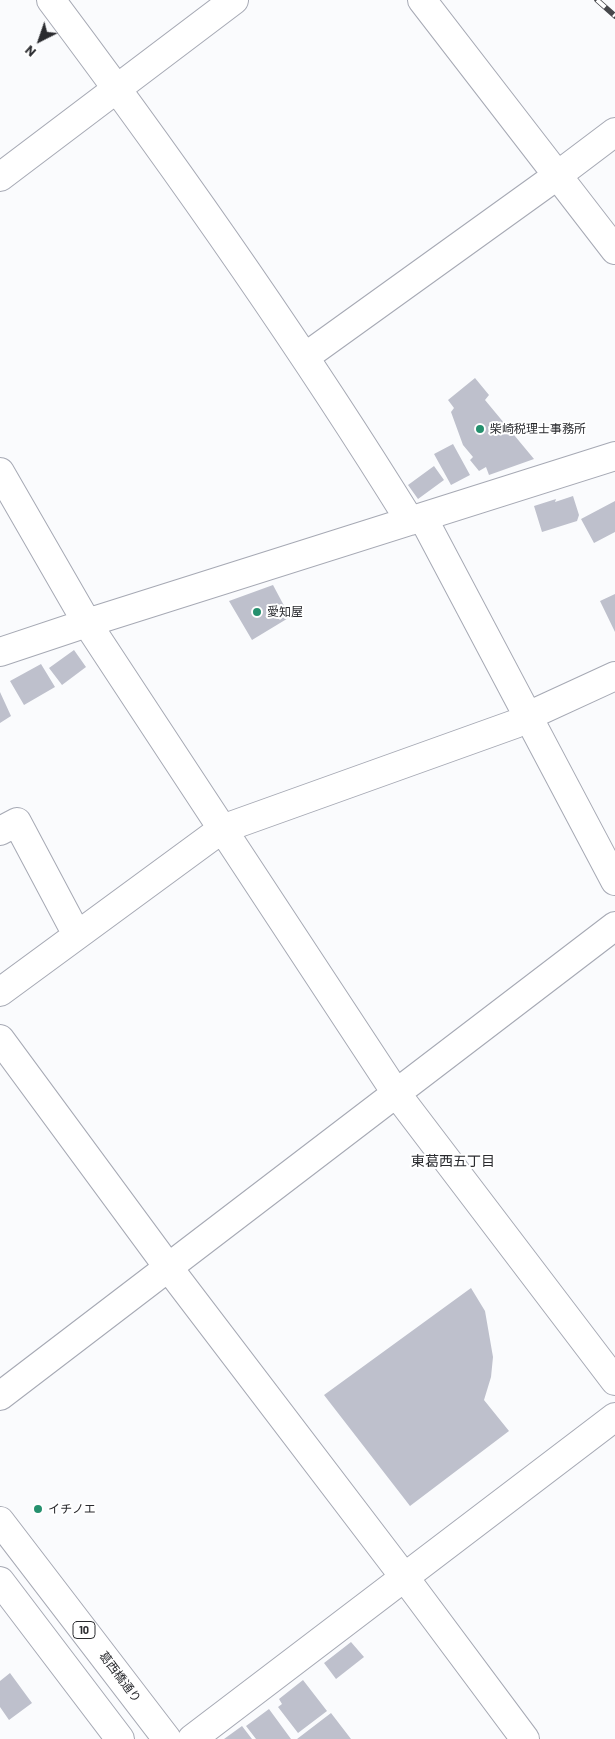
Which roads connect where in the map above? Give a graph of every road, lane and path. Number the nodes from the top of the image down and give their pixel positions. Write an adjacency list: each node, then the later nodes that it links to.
1 (51, 0): 4 (street)
2 (234, 0): 4 (street)
3 (422, 0): 6 (street)
4 (117, 88): 7 (street); 9 (street)
5 (615, 132): 6 (street)
6 (558, 175): 8 (street); 9 (street)
7 (0, 177)
8 (615, 250)
9 (305, 357): 12 (street)
10 (615, 456): 12 (street)
11 (0, 472): 13 (street)
12 (417, 519): 13 (street); 16 (street)
13 (87, 623): 14 (street); 18 (street)
14 (0, 652)
15 (615, 676): 16 (street)
16 (528, 716): 18 (street); 19 (street)
17 (9, 827): 21 (street)
18 (222, 829): 21 (street); 24 (street)
19 (615, 881)
20 (615, 926): 24 (street)
21 (77, 935): 22 (street)
22 (0, 992)
23 (0, 1039): 25 (street)
24 (396, 1093): 25 (street); 26 (street)
25 (168, 1267): 27 (street); 30 (street)
26 (615, 1381)
27 (0, 1396)
28 (615, 1417): 30 (street)
29 (0, 1521): 33 (street, 葛西橋通り / 10)
30 (405, 1578): 34 (street); 35 (street)
31 (0, 1581): 32 (street)
32 (120, 1739)
33 (167, 1739)
34 (192, 1739)
35 (525, 1739)

